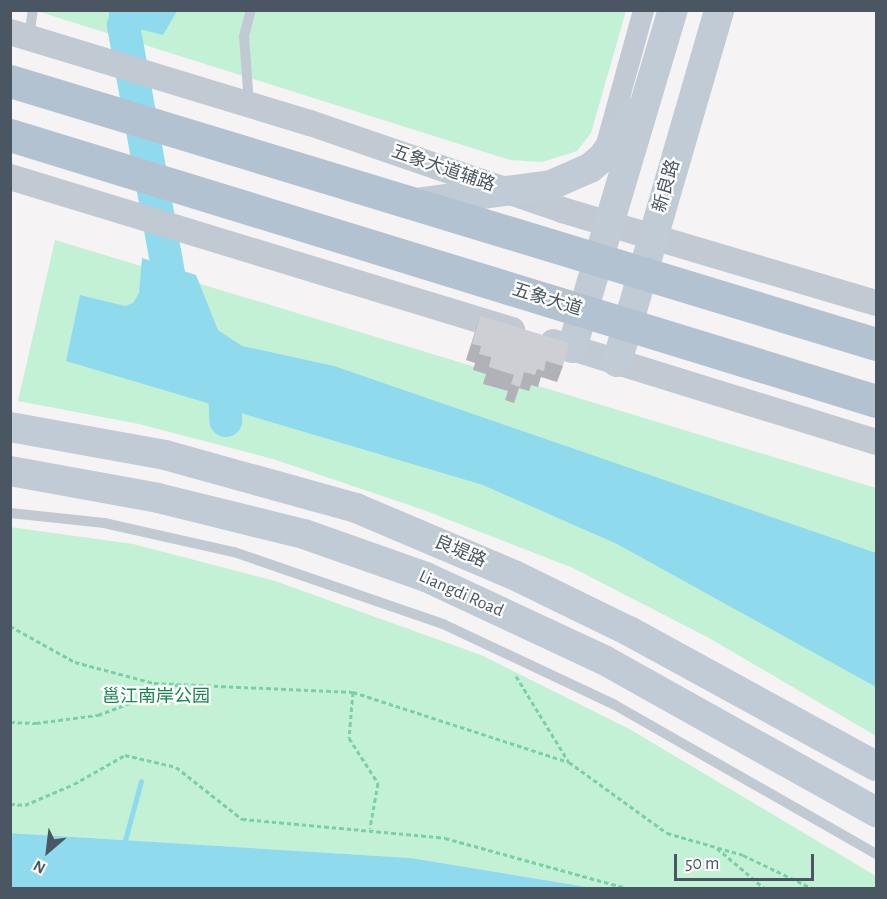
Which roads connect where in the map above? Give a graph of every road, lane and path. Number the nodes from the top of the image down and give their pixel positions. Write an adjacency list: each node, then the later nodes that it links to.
1 (33, 10): 6 (lane)
2 (251, 10): 9 (lane)
3 (643, 10): 11 (street)
4 (673, 10): 7 (main road)
5 (719, 10): 17 (main road, 新良路)
6 (20, 35): 9 (street, 五象大道辅路)
7 (656, 70): 11 (main road); 16 (main road)
8 (10, 81): 14 (main road)
9 (249, 104): 13 (street, 五象大道辅路)
10 (10, 135): 19 (main road, 五象大道)
11 (603, 157): 13 (main road)
12 (10, 177): 25 (street)
13 (508, 192): 14 (main road); 16 (street, 五象大道辅路)
14 (415, 203): 15 (main road)
15 (456, 216): 18 (main road); 19 (main road)
16 (609, 222): 17 (street, 五象大道辅路); 18 (main road)
17 (653, 235): 20 (main road, 新良路); 21 (street, 五象大道辅路)
18 (598, 259): 20 (main road); 22 (main road)
19 (438, 266): 22 (main road, 五象大道)
20 (642, 273): 23 (main road, 新良路); 24 (main road)
21 (876, 303)
22 (583, 310): 23 (main road, 五象大道); 25 (main road)
23 (628, 324): 26 (main road, 新良路); 27 (main road, 五象大道)
24 (876, 344)
25 (572, 348): 26 (street)
26 (617, 362): 29 (street)
27 (876, 401)
28 (10, 427): 38 (main road, 良堤路)
29 (876, 442)
30 (10, 471): 40 (main road, Liangdi Road)
31 (10, 513): 43 (lane)
32 (10, 626): 34 (path)
33 (516, 676): 37 (path)
34 (179, 685): 35 (path); 36 (path)
35 (353, 692): 37 (path); 41 (path)
36 (10, 722)
37 (569, 762): 42 (path)
38 (876, 765)
39 (10, 804): 41 (path)
40 (876, 812)
41 (370, 828): 44 (path)
42 (716, 847): 45 (path); 46 (path)
43 (876, 854)
44 (627, 888)
45 (764, 888)
46 (812, 888)

